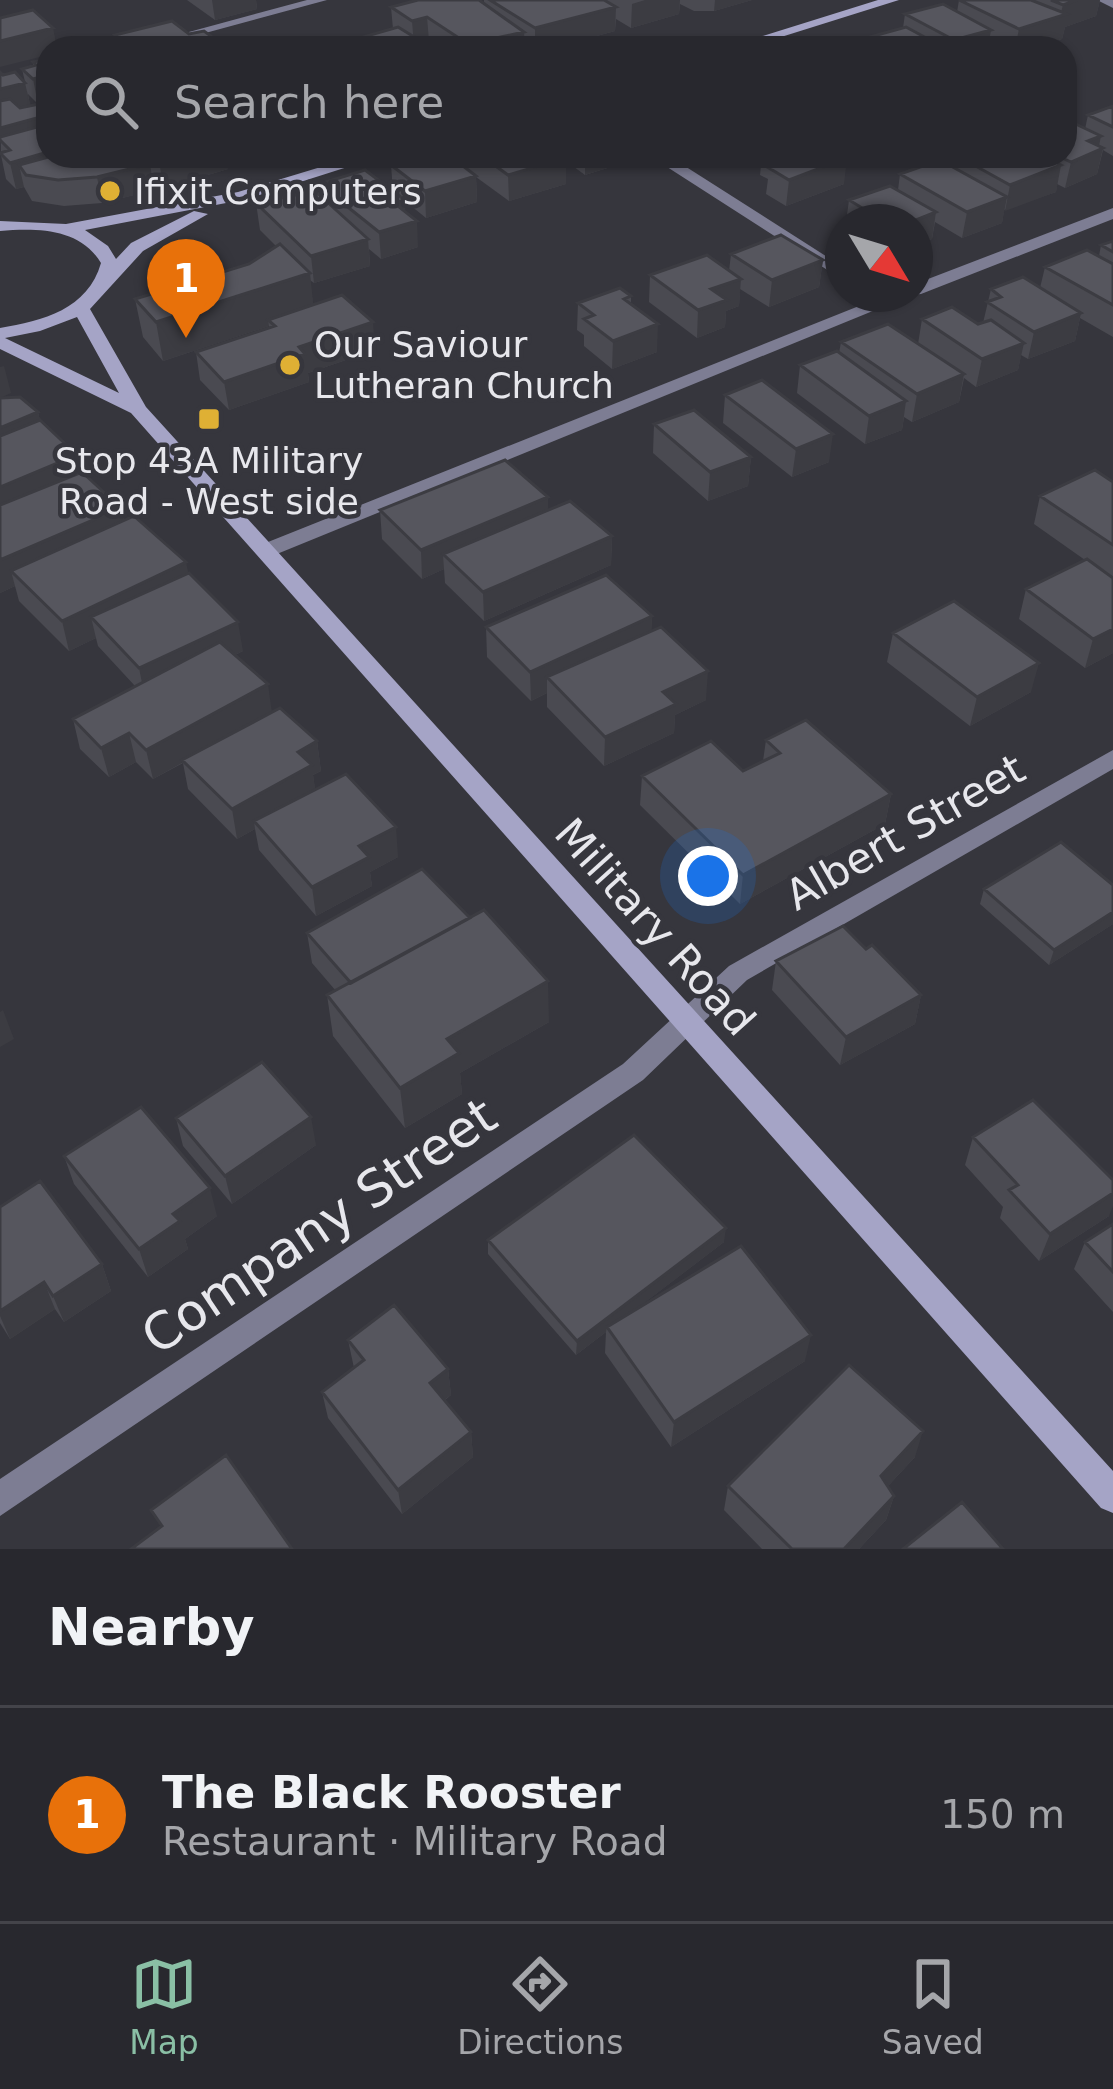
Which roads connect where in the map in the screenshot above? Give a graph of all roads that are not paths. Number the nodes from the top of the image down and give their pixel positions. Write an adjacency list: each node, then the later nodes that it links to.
1 (320, 0): 5 (lane)
2 (892, 0): 6 (main road)
3 (1104, 0): 4 (street)
4 (1113, 4)
5 (182, 36)
6 (771, 36)
7 (334, 168): 9 (main road)
8 (677, 168): 13 (street)
9 (241, 196): 12 (main road); 14 (main road)
10 (1113, 213): 15 (street)
11 (4, 222): 12 (main road)
12 (66, 229): 14 (main road)
13 (825, 263)
14 (108, 278): 16 (main road)
15 (933, 283)
16 (80, 308): 18 (main road); 20 (main road, Military Road)
17 (848, 312): 21 (street)
18 (0, 333)
19 (0, 342): 20 (main road, Military Road)
20 (138, 410): 21 (main road, Military Road)
21 (265, 551): 23 (main road, Military Road)
22 (1113, 758): 23 (street, Albert Street)
23 (685, 1024): 24 (main road, Military Road); 25 (street, Company Street)
24 (1113, 1496)
25 (0, 1499)

